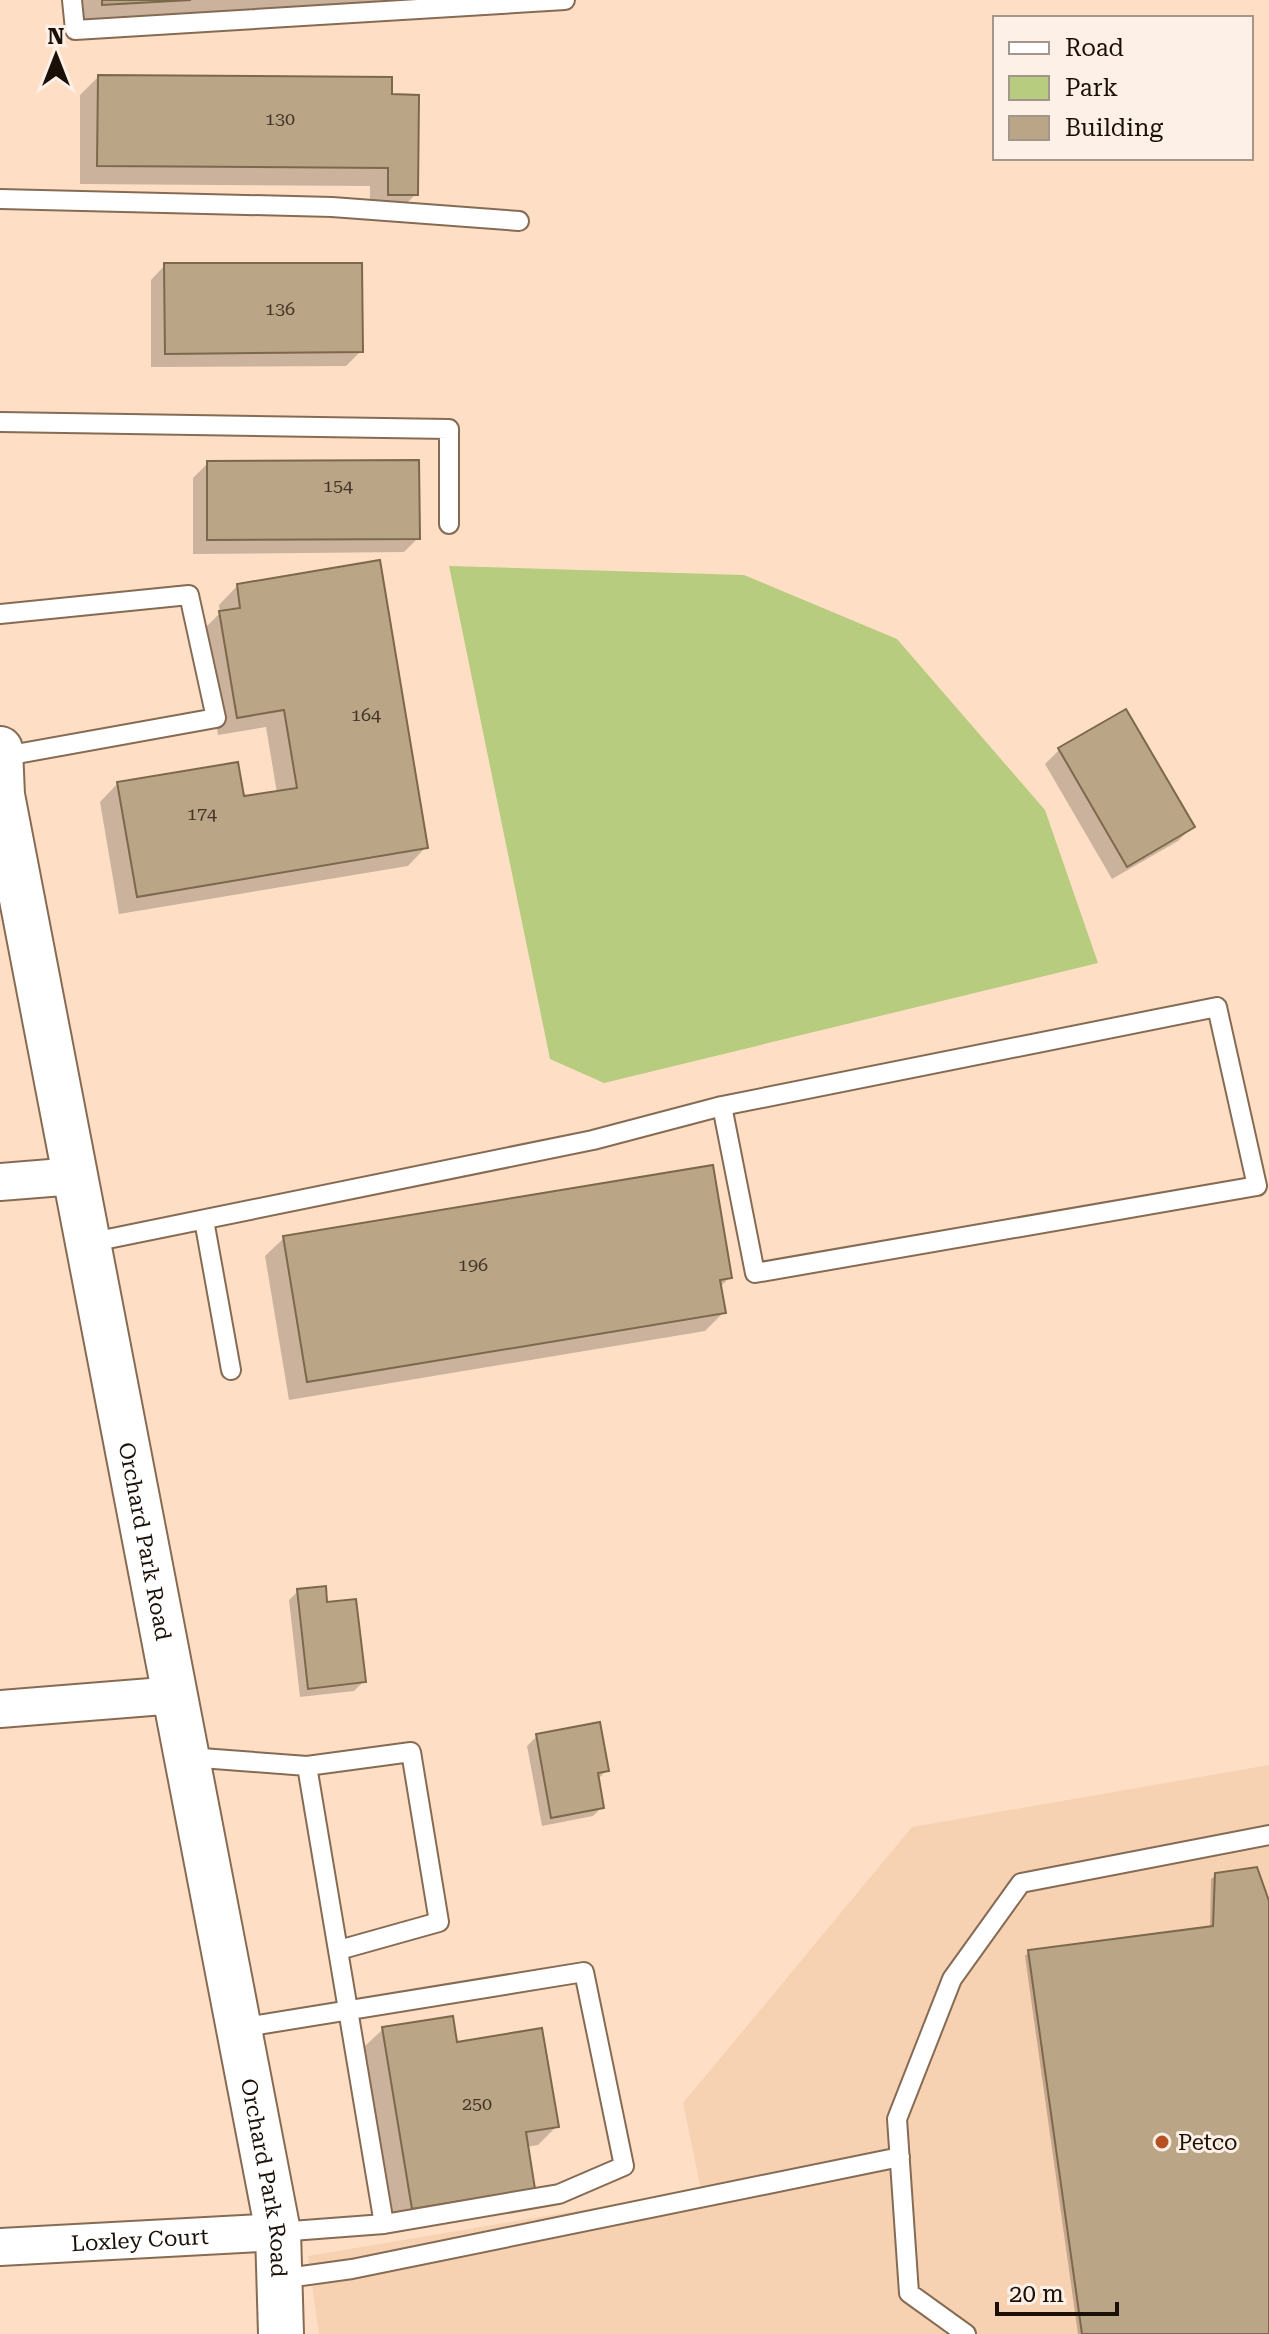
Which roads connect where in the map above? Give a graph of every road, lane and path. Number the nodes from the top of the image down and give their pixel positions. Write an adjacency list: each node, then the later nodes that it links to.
1 (72, 0): 2 (lane)
2 (565, 0)
3 (0, 199): 4 (lane)
4 (519, 221)
5 (0, 422): 6 (lane)
6 (449, 524)
7 (0, 614): 9 (lane)
8 (0, 749): 9 (main road, Orchard Park Road)
9 (0, 757): 11 (main road, Orchard Park Road)
10 (722, 1106): 10 (lane); 13 (lane)
11 (75, 1176): 12 (street); 14 (main road, Orchard Park Road)
12 (0, 1182)
13 (204, 1220): 14 (lane); 15 (lane)
14 (88, 1243): 16 (main road, Orchard Park Road)
15 (231, 1370)
16 (176, 1695): 17 (street); 18 (main road, Orchard Park Road)
17 (0, 1709)
18 (188, 1757): 19 (lane); 23 (main road, Orchard Park Road)
19 (307, 1766): 21 (lane); 21 (lane)
20 (1269, 1835): 24 (lane)
21 (339, 1950): 22 (lane)
22 (349, 2008): 23 (lane); 25 (lane); 25 (lane)
23 (239, 2028): 26 (main road, Orchard Park Road)
24 (900, 2157): 28 (lane); 30 (lane)
25 (384, 2224): 26 (lane)
26 (278, 2232): 27 (street, Loxley Court); 28 (main road, Orchard Park Road)
27 (0, 2247)
28 (280, 2279): 29 (main road, Orchard Park Road)
29 (281, 2334)
30 (966, 2334)

